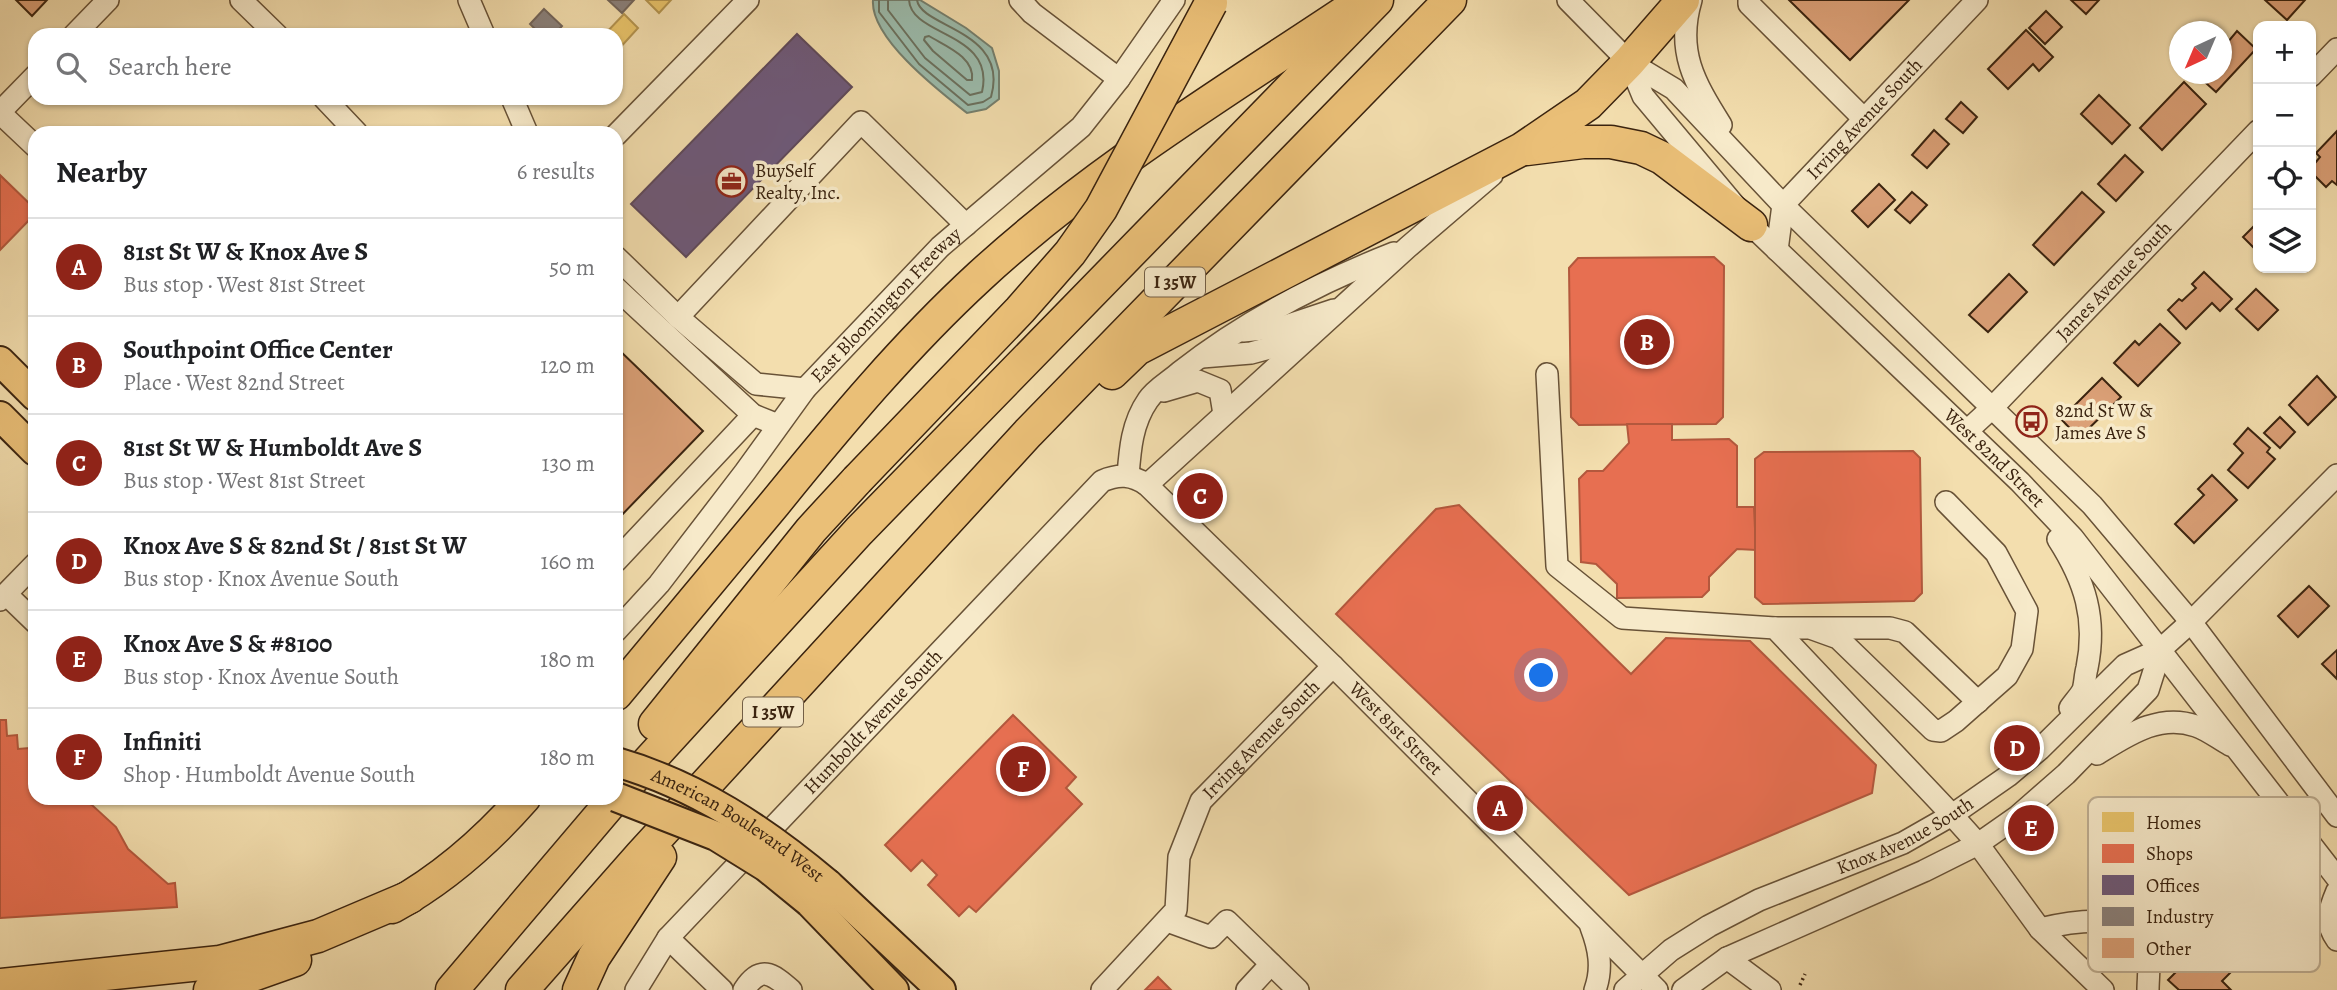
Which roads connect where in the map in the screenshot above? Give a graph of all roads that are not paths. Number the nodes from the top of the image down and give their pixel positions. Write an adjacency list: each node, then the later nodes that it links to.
1 (108, 0): 16 (street)
2 (241, 0): 17 (street)
3 (468, 0): 18 (street)
4 (748, 0): 30 (street)
5 (1020, 0): 22 (street)
6 (1174, 0): 22 (street, East Bloomington Freeway)
7 (1364, 0): 74 (highway)
8 (1377, 0): 81 (highway, I 35W)
9 (1450, 0): 64 (highway, I 35W)
10 (1568, 0): 20 (street, West 82nd Street)
11 (1683, 0): 20 (highway)
12 (1691, 0): 34 (street)
13 (1748, 0): 27 (street)
14 (1977, 0): 27 (street, Irving Avenue South)
15 (1212, 2): 78 (highway, bridge)
16 (81, 28)
17 (270, 28)
18 (481, 28)
19 (2337, 49): 21 (street)
20 (1629, 62): 33 (highway); 34 (street, West 82nd Street); 37 (street, West 82nd Street)
21 (2316, 71)
22 (1119, 79): 36 (street, East Bloomington Freeway)
23 (28, 83): 26 (street)
24 (331, 105): 28 (street)
25 (515, 105): 29 (street)
26 (0, 113): 32 (street)
27 (1864, 119): 35 (street, Irving Avenue South)
28 (351, 126)
29 (524, 126)
30 (623, 128)
31 (2253, 136): 52 (street, James Avenue South)
32 (28, 139)
33 (1522, 149): 37 (highway); 38 (street); 64 (highway)
34 (1750, 170): 35 (street, West 82nd Street)
35 (1783, 205): 39 (street); 52 (street, West 82nd Street)
36 (966, 225): 43 (street); 49 (street, East Bloomington Freeway)
37 (1751, 225): 39 (street, West 82nd Street)
38 (1408, 247): 42 (street); 44 (street)
39 (1777, 250): 57 (street, West 82nd Street)
40 (623, 264): 43 (street)
41 (623, 294): 54 (street)
42 (1341, 308): 44 (street); 45 (street)
43 (678, 317): 49 (street)
44 (1237, 331): 46 (street)
45 (1309, 337): 46 (street); 53 (street)
46 (1199, 357): 51 (street)
47 (0, 361): 50 (main road)
48 (1547, 374): 70 (street)
49 (806, 388): 56 (street, East Bloomington Freeway)
50 (28, 390)
51 (1149, 397): 53 (street); 60 (street)
52 (1993, 407): 57 (street, James Avenue South); 68 (street, West 82nd Street)
53 (1224, 414): 60 (street)
54 (753, 415): 56 (street); 63 (street)
55 (0, 416): 58 (main road)
56 (778, 425): 69 (street, East Bloomington Freeway)
57 (1967, 431): 61 (street, West 82nd Street)
58 (28, 444)
59 (2337, 475): 68 (street, Knox Avenue South)
60 (1137, 480): 73 (street, West 81st Street); 101 (street, Humboldt Avenue South)
61 (2020, 482): 72 (street, West 82nd Street); 76 (street)
62 (1946, 502): 75 (street)
63 (623, 554)
64 (905, 568): 87 (highway, I 35W)
65 (28, 571): 66 (street)
66 (3, 597): 67 (street)
67 (28, 617)
68 (2191, 622): 72 (street, Knox Avenue South); 89 (street, West 82nd Street)
69 (623, 623)
70 (1775, 628): 71 (street); 88 (street)
71 (1813, 629): 75 (street); 75 (street)
72 (2161, 649): 76 (street, Knox Avenue South); 77 (street, West 82nd Street); 80 (street, Knox Avenue South)
73 (1333, 666): 97 (street, Irving Avenue South); 98 (street, West 81st Street)
74 (623, 686)
75 (1978, 702)
76 (2040, 749): 88 (street, Knox Avenue South)
77 (2239, 750): 80 (street); 82 (street, West 82nd Street)
78 (623, 763)
79 (623, 765): 95 (main road, American Boulevard West, bridge)
80 (2066, 774): 90 (street, Knox Avenue South)
81 (623, 790)
82 (2275, 797)
83 (623, 801): 95 (main road, American Boulevard West, bridge)
84 (518, 805): 96 (highway)
85 (593, 805): 93 (highway)
86 (610, 805): 93 (highway, I 35W)
87 (684, 809): 110 (highway, I 35W); 111 (highway)
88 (1952, 815): 90 (street); 106 (street, Knox Avenue South)
89 (2337, 816)
90 (1978, 844): 100 (street); 103 (street, Knox Avenue South)
91 (2320, 856): 92 (street, West 82nd Street)
92 (2337, 878)
93 (540, 887): 109 (highway, I 35W)
94 (2337, 891): 102 (street)
95 (818, 893): 116 (main road, American Boulevard West); 117 (main road, American Boulevard West)
96 (410, 897): 107 (highway); 108 (highway)
97 (1167, 921): 104 (street); 118 (street)
98 (1589, 921): 106 (street, West 81st Street); 121 (street)
99 (2088, 923): 100 (street)
100 (2040, 929): 126 (street)
101 (668, 938): 112 (street, Humboldt Avenue South); 113 (street)
102 (2337, 940)
103 (1727, 958): 124 (street, Knox Avenue South); 125 (street)
104 (1271, 964): 119 (street); 120 (street)
105 (2148, 972): 127 (street)
106 (1642, 974): 122 (street, Knox Avenue South); 123 (street, West 81st Street)
107 (0, 985)
108 (210, 990)
109 (452, 990)
110 (522, 990)
111 (579, 990)
112 (635, 990)
113 (722, 990)
114 (744, 990): 115 (street)
115 (791, 990)
116 (894, 990)
117 (941, 990)
118 (1102, 990)
119 (1247, 990)
120 (1298, 990)
121 (1595, 990)
122 (1625, 990)
123 (1657, 990)
124 (1682, 990)
125 (1770, 990)
126 (2103, 990)
127 (2148, 990)

